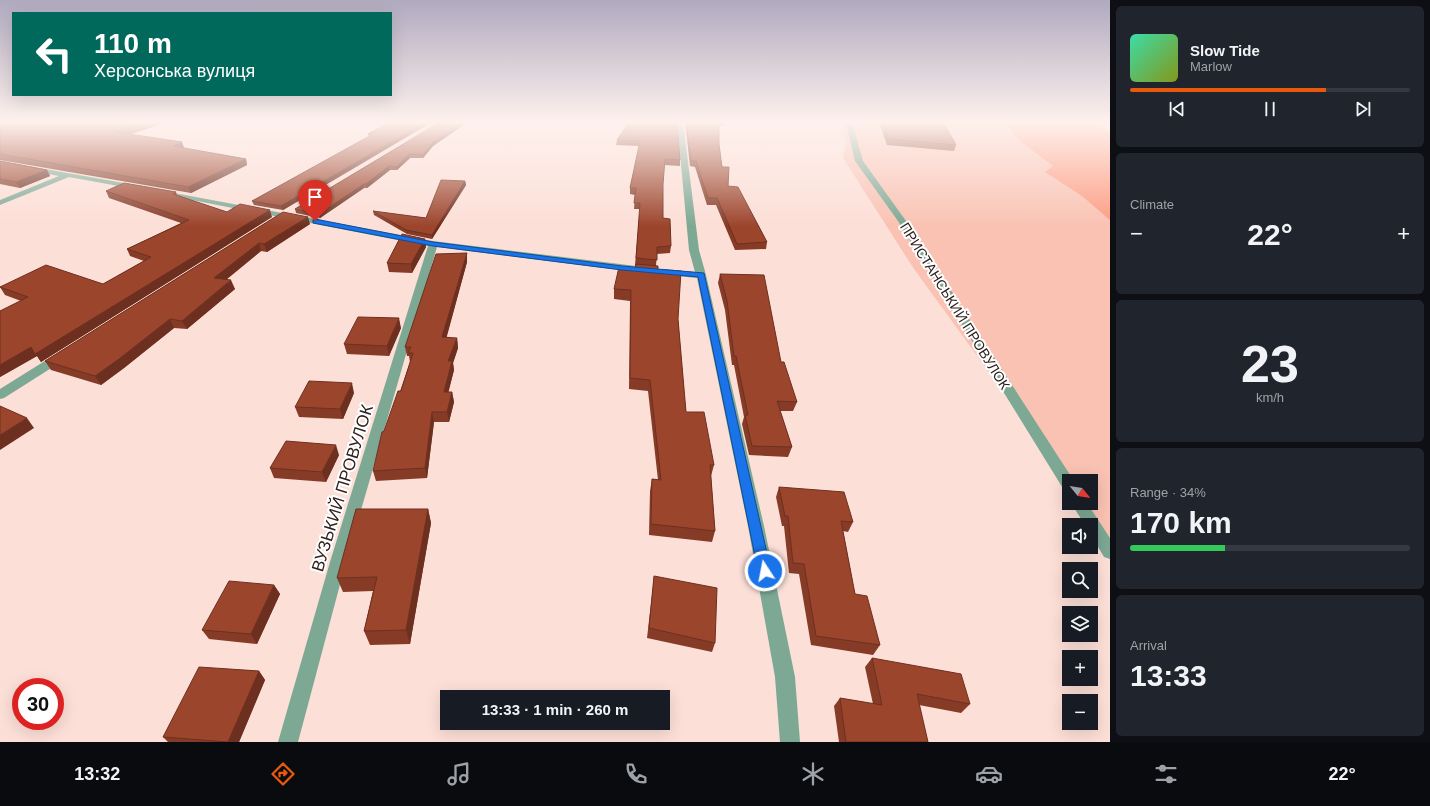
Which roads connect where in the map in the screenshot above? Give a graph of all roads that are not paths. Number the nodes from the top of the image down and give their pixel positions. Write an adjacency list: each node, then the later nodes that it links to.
1 (684, 157): 10 (street)
2 (858, 157): 13 (street, ПРИСТАНСЬКИЙ ПРОВУЛОК)
3 (0, 163): 4 (street)
4 (68, 175): 5 (street); 7 (street)
5 (0, 203)
6 (298, 207): 7 (street)
7 (284, 216): 8 (street); 9 (street)
8 (271, 224)
9 (433, 244): 10 (street); 16 (street, ВУЗЬКИЙ ПРОВУЛОК)
10 (701, 275): 17 (street)
11 (66, 353): 12 (street)
12 (0, 395)
13 (1062, 475)
14 (1083, 510): 15 (street)
15 (1110, 552)
16 (288, 742)
17 (790, 742)

